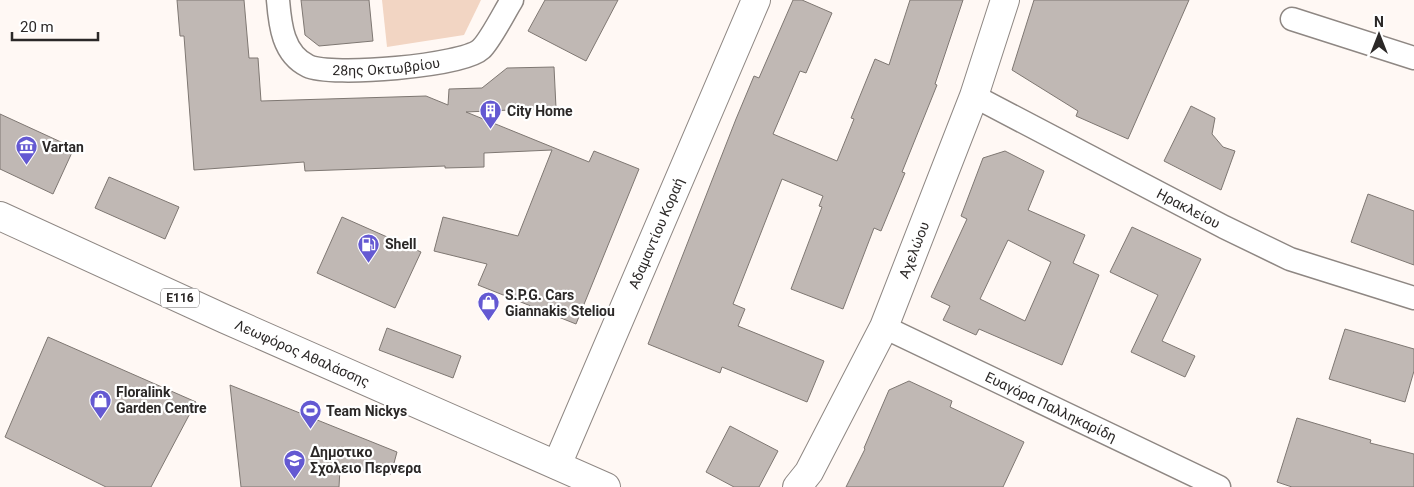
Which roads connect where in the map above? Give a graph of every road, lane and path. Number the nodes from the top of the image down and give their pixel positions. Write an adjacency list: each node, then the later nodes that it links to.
1 (278, 0): 2 (street, 28ης Οκτωβρίου)
2 (512, 0)
3 (756, 0): 11 (street, Αδαμαντίου Κοραή)
4 (1005, 0): 7 (street, Αχελώου)
5 (1292, 19): 6 (street)
6 (1414, 58)
7 (974, 96): 9 (street, Ηρακλείου); 10 (street, Αχελώου)
8 (0, 216): 11 (street, Λεωφόρος Αθαλάσσης / E116)
9 (1414, 298)
10 (884, 327): 13 (street, Αχελώου); 14 (street, Ευαγόρα Παλληκαρίδη)
11 (557, 465): 12 (street, Λεωφόρος Αθαλάσσης / E116)
12 (606, 487)
13 (797, 487)
14 (1218, 487)

